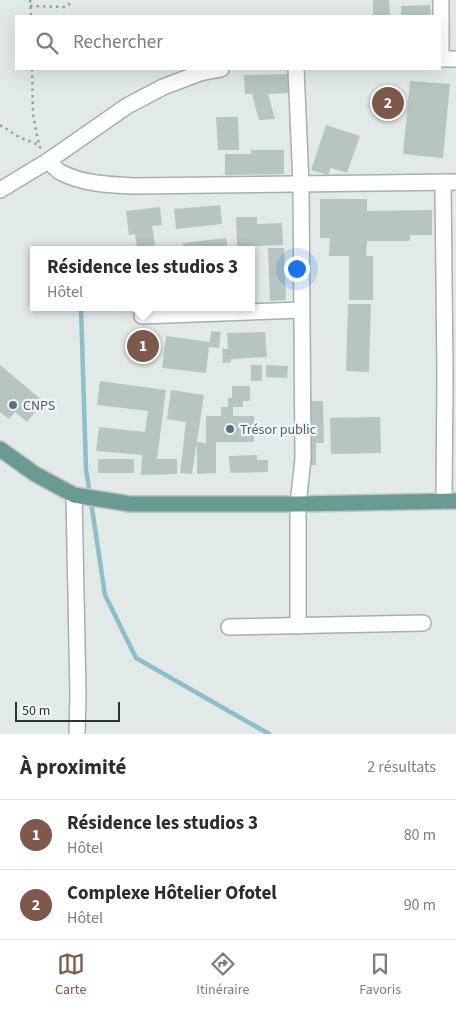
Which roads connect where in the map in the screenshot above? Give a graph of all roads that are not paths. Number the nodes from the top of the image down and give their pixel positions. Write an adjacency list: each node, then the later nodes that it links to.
1 (441, 0): 2 (street)
2 (446, 59)
3 (216, 70): 5 (street)
4 (296, 70): 7 (street)
5 (48, 161): 7 (street); 8 (street)
6 (449, 182): 7 (street); 11 (street)
7 (302, 184): 9 (street)
8 (0, 190)
9 (301, 310): 10 (street); 15 (street)
10 (142, 316)
11 (450, 375): 14 (street)
12 (0, 449): 13 (main road)
13 (74, 495): 15 (main road); 19 (street)
14 (450, 501): 15 (main road)
15 (298, 504): 17 (street)
16 (423, 623): 17 (street)
17 (298, 626): 18 (street)
18 (230, 627)
19 (77, 734)

